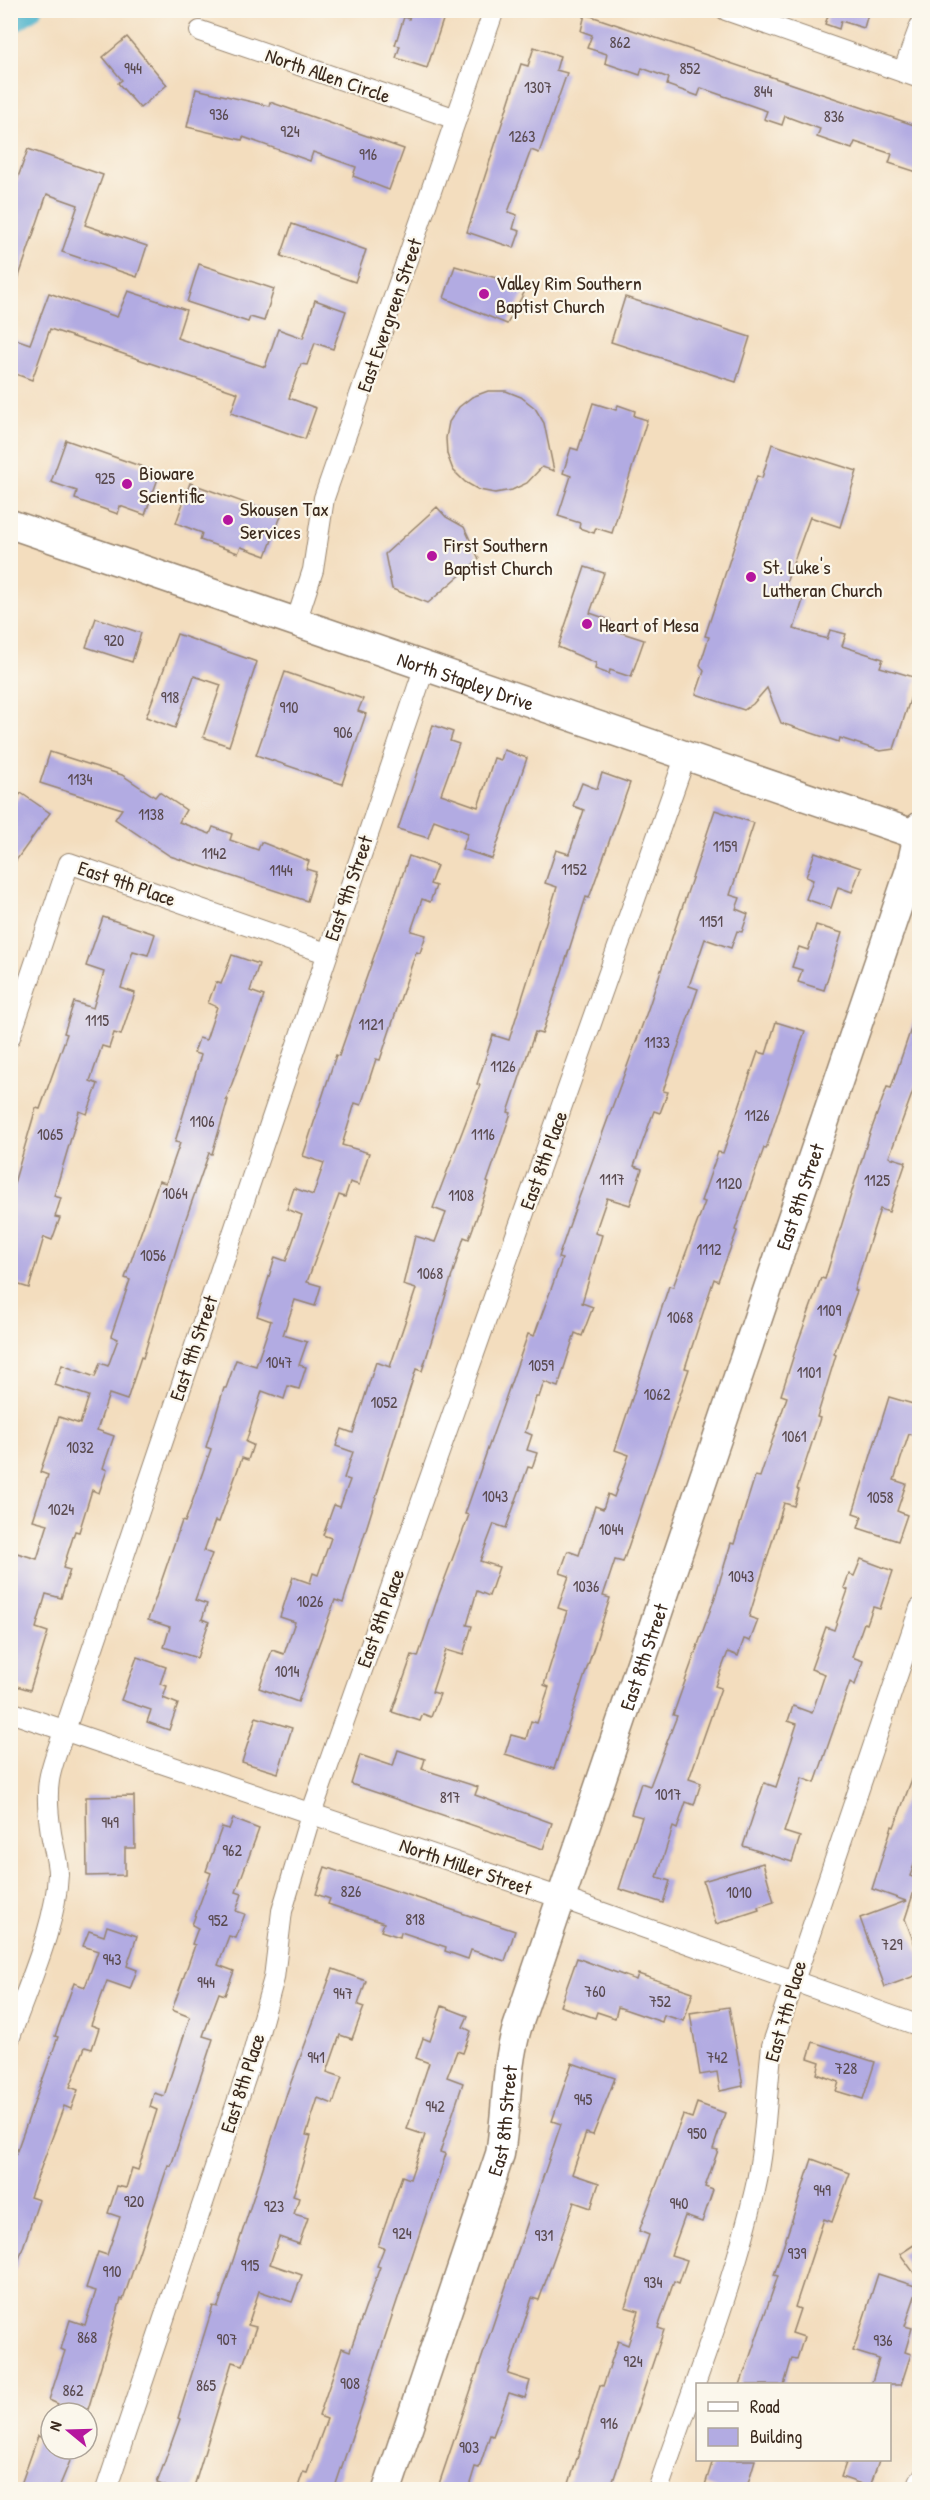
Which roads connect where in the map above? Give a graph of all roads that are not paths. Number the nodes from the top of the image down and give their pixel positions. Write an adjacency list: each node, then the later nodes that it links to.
1 (494, 10): 6 (street, East Evergreen Street)
2 (726, 10): 5 (street)
3 (920, 26): 5 (street)
4 (200, 31): 6 (street, North Allen Circle)
5 (911, 75)
6 (456, 119): 8 (street, East Evergreen Street)
7 (10, 524): 8 (street, North Stapley Drive)
8 (296, 622): 9 (street, North Stapley Drive)
9 (424, 666): 10 (street, North Stapley Drive); 12 (street, East 9th Street)
10 (686, 755): 11 (street, North Stapley Drive); 17 (street, East 8th Place)
11 (919, 833): 18 (street, East 8th Street)
12 (326, 952): 13 (street, East 9th Place); 16 (street, East 9th Street)
13 (10, 1037)
14 (920, 1608): 19 (street, East 7th Place)
15 (10, 1712): 16 (street, North Miller Street)
16 (65, 1730): 17 (street, North Miller Street); 21 (street, East 9th Street)
17 (311, 1814): 18 (street, North Miller Street); 23 (street, East 8th Place)
18 (561, 1898): 19 (street, North Miller Street); 24 (street, East 8th Street)
19 (792, 1982): 20 (street, North Miller Street); 25 (street, East 7th Place)
20 (920, 2026)
21 (10, 2037)
22 (920, 2480): 26 (street)
23 (106, 2490)
24 (387, 2490)
25 (658, 2490)
26 (916, 2490)

